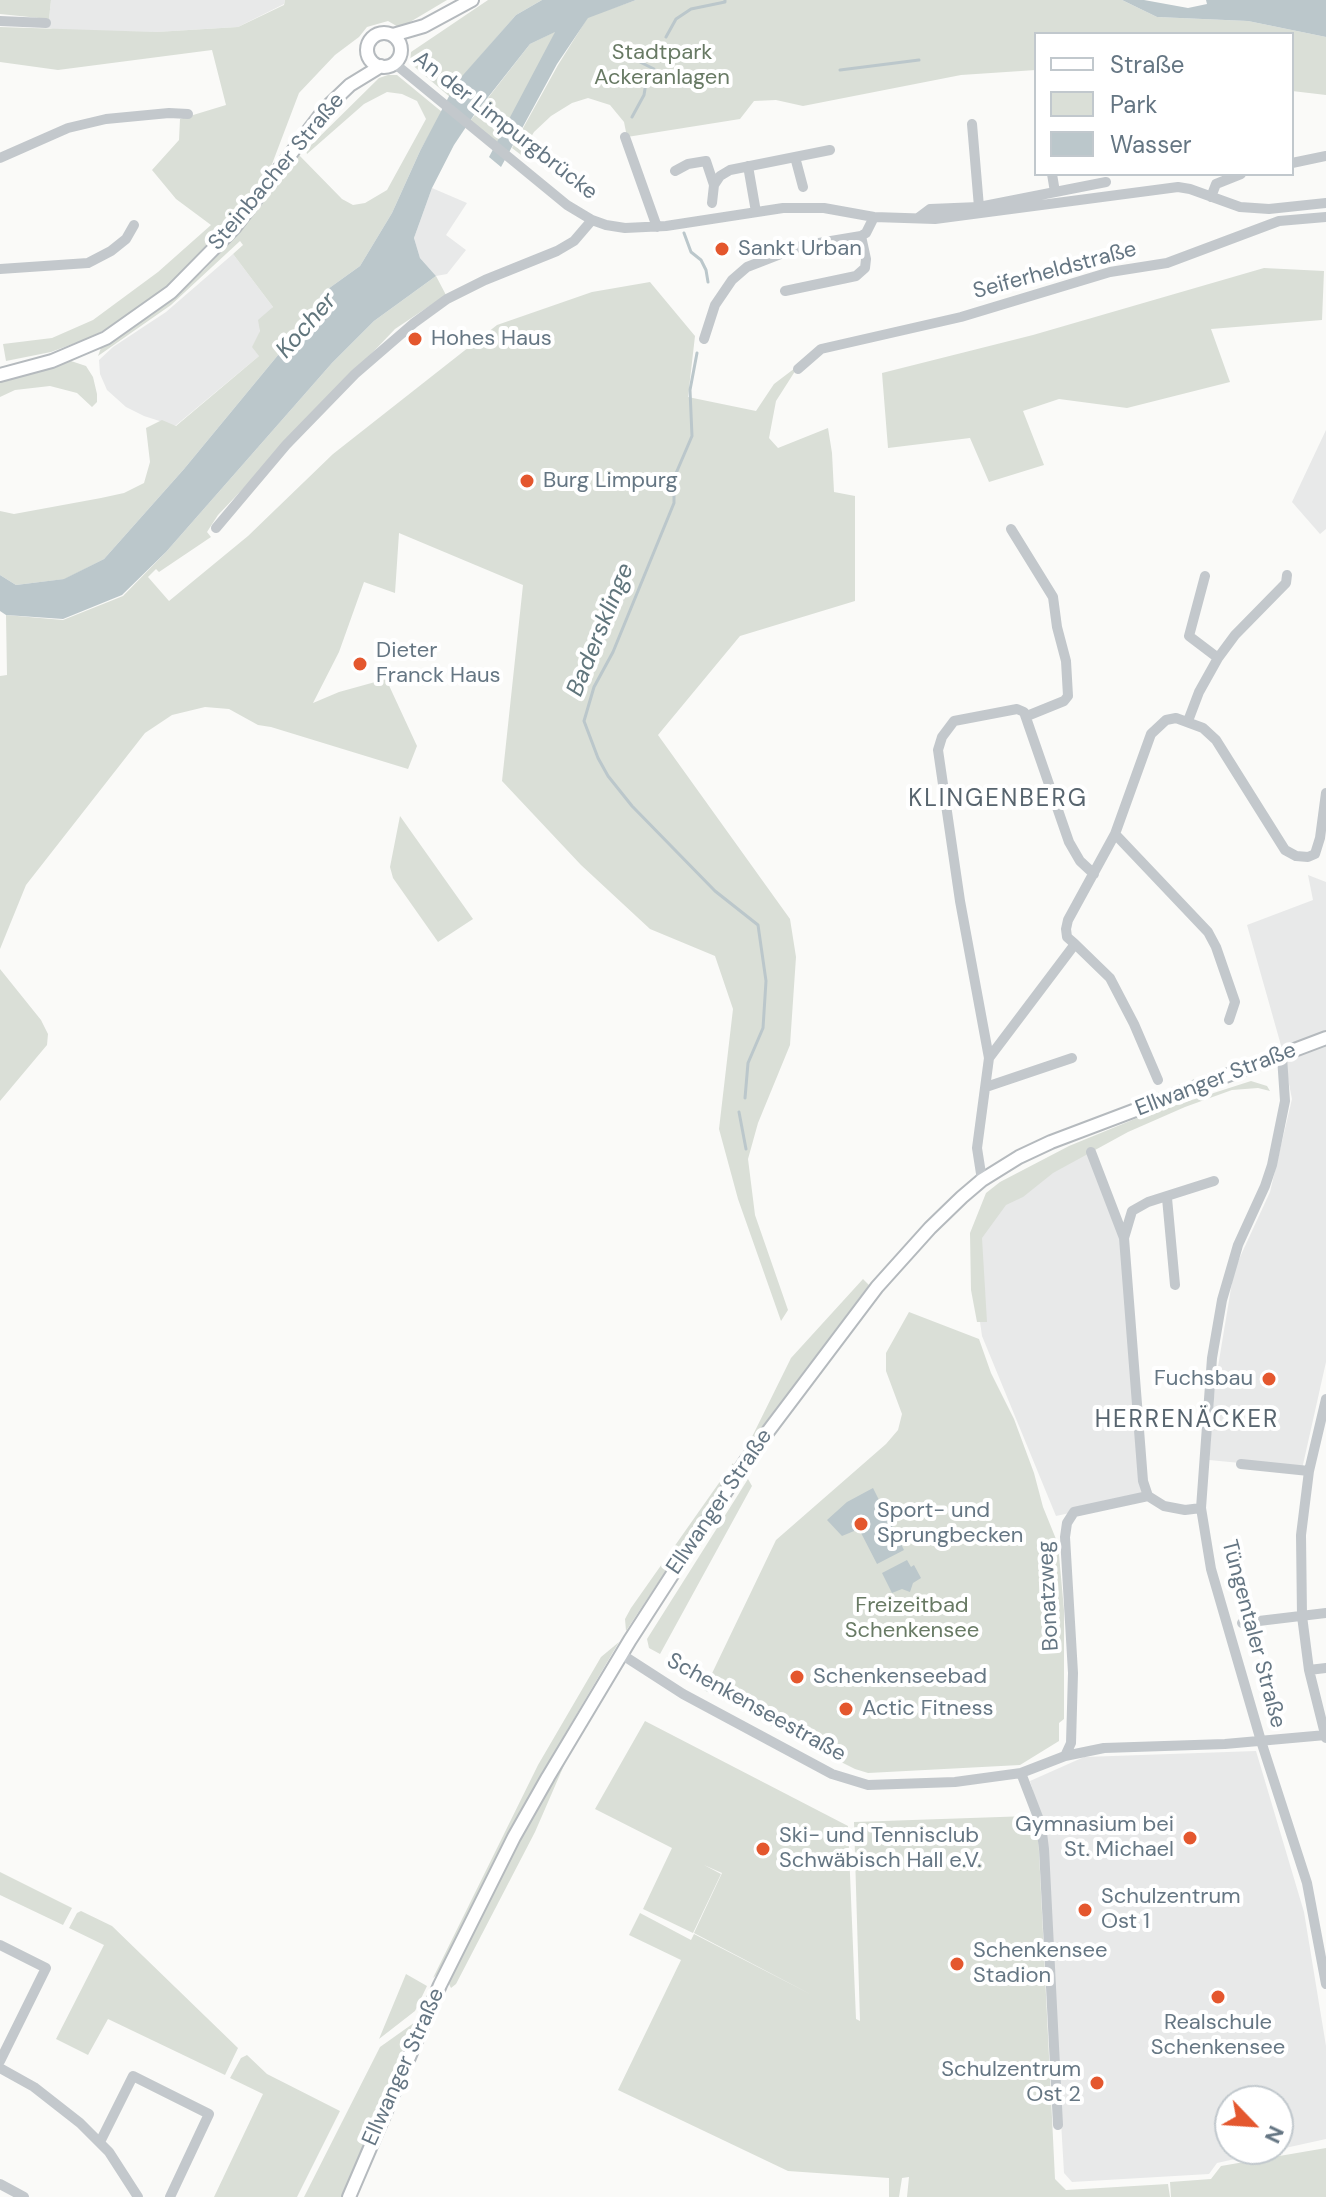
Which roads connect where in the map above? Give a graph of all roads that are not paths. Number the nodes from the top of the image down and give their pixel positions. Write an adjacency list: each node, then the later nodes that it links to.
1 (472, 0): 4 (main road)
2 (0, 21): 3 (street)
3 (46, 23)
4 (424, 26): 5 (main road); 7 (main road)
5 (393, 35): 6 (main road); 7 (main road)
6 (367, 55): 8 (main road); 9 (main road, Steinbacher Straße)
7 (398, 58): 8 (main road); 34 (street, An der Limpurgbrücke)
8 (381, 66): 9 (main road, Steinbacher Straße)
9 (350, 85): 42 (main road, Steinbacher Straße)
10 (188, 114): 16 (street)
11 (972, 124): 29 (street)
12 (625, 137): 36 (street)
13 (830, 150): 15 (street)
14 (1326, 156): 17 (street)
15 (795, 157): 18 (street); 24 (street)
16 (0, 158)
17 (1294, 163)
18 (748, 166): 23 (street); 30 (street)
19 (675, 171): 23 (street)
20 (1052, 176): 25 (street)
21 (1236, 176): 26 (street)
22 (1106, 182): 25 (street)
23 (714, 185): 27 (street)
24 (803, 187)
25 (1055, 192): 29 (street)
26 (1211, 197): 28 (street); 33 (street)
27 (712, 203)
28 (1326, 203)
29 (979, 207): 33 (street)
30 (756, 212): 31 (street); 36 (street)
31 (874, 217): 33 (street); 37 (street)
32 (1326, 217): 41 (street, Seiferheldstraße)
33 (918, 218)
34 (592, 220): 36 (street); 43 (street)
35 (134, 225): 38 (street)
36 (657, 227)
37 (861, 236): 39 (street); 40 (street)
38 (0, 269)
39 (785, 291)
40 (704, 339)
41 (798, 369)
42 (0, 375)
43 (216, 528)
44 (1011, 529): 48 (street)
45 (1287, 575): 47 (street)
46 (1205, 576): 47 (street)
47 (1218, 658): 49 (street)
48 (1027, 716): 52 (street); 57 (street)
49 (1188, 721): 50 (street); 51 (street)
50 (1326, 793)
51 (1115, 834): 52 (street); 54 (street)
52 (1094, 874): 53 (street)
53 (1075, 944): 57 (street); 59 (street)
54 (1229, 1020)
55 (1326, 1038): 56 (main road, Ellwanger Straße)
56 (1282, 1057): 62 (main road, Ellwanger Straße); 72 (street, Tüngentaler Straße)
57 (989, 1058): 60 (street)
58 (1072, 1058): 60 (street)
59 (1158, 1080)
60 (986, 1087): 62 (street)
61 (1091, 1152): 65 (street)
62 (982, 1180): 76 (main road, Ellwanger Straße)
63 (1214, 1181): 64 (street)
64 (1167, 1198): 65 (street); 66 (street)
65 (1124, 1238): 71 (street)
66 (1175, 1285)
67 (1326, 1399): 68 (street)
68 (1323, 1428): 70 (street)
69 (1241, 1464): 70 (street)
70 (1309, 1471): 74 (street)
71 (1148, 1496): 72 (street); 81 (street, Bonatzweg)
72 (1201, 1508): 80 (street, Tüngentaler Straße)
73 (1326, 1613): 74 (street)
74 (1302, 1616): 75 (street); 78 (street)
75 (1242, 1623)
76 (621, 1654): 82 (street, Schenkenseestraße); 93 (main road, Ellwanger Straße)
77 (1326, 1668): 78 (street)
78 (1309, 1670): 79 (street)
79 (1326, 1736): 80 (street, Schenkenseestraße)
80 (1261, 1741): 81 (street, Schenkenseestraße); 84 (street, Tüngentaler Straße)
81 (1065, 1756): 82 (street, Schenkenseestraße)
82 (1021, 1773): 87 (street)
83 (0, 1945): 85 (street)
84 (1326, 1984)
85 (0, 2061)
86 (0, 2068): 88 (street)
87 (1058, 2125)
88 (100, 2142): 91 (street); 92 (street)
89 (0, 2184): 90 (street)
90 (24, 2197)
91 (138, 2197)
92 (170, 2197)
93 (349, 2197)

